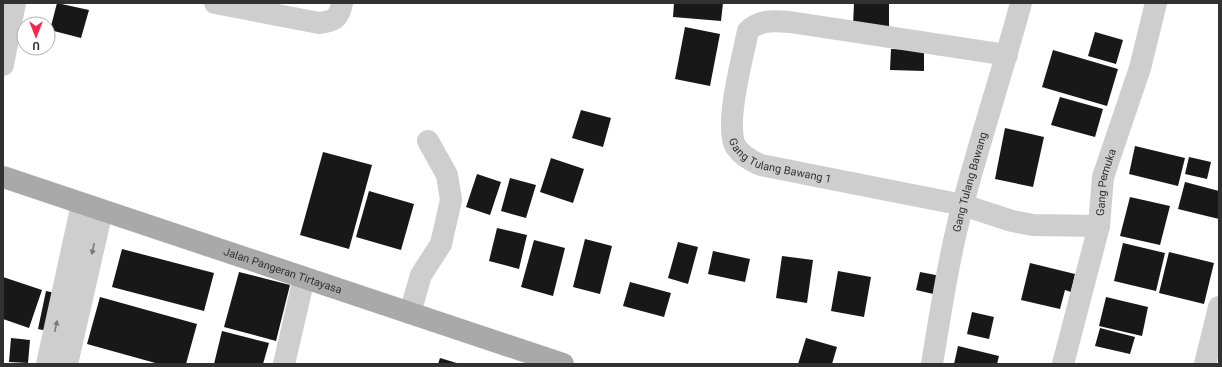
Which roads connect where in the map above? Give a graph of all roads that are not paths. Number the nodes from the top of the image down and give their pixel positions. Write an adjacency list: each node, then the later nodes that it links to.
1 (15, 3): 7 (street)
2 (215, 3): 3 (street)
3 (342, 3)
4 (1021, 3): 6 (street, Gang Tulang Bawang)
5 (1156, 3): 12 (street, Gang Pemuka)
6 (1007, 55): 10 (street, Gang Tulang Bawang); 10 (street, Gang Tulang Bawang 1)
7 (3, 65)
8 (428, 141): 14 (street)
9 (3, 178): 11 (main road, Jalan Pangeran Tirtayasa)
10 (963, 205): 12 (street, Gang Tulang Bawang 1); 20 (street, Gang Tulang Bawang)
11 (92, 207): 13 (main road, Jalan Pangeran Tirtayasa); 16 (street, one-way to 11); 17 (street, one-way to 17)
12 (1099, 226): 21 (street, Gang Pemuka)
13 (304, 278): 14 (main road, Jalan Pangeran Tirtayasa); 18 (street)
14 (410, 313): 19 (main road, Jalan Pangeran Tirtayasa)
15 (1217, 320): 22 (street)
16 (47, 364)
17 (67, 364)
18 (284, 364)
19 (563, 364)
20 (932, 364)
21 (1064, 364)
22 (1205, 364)

